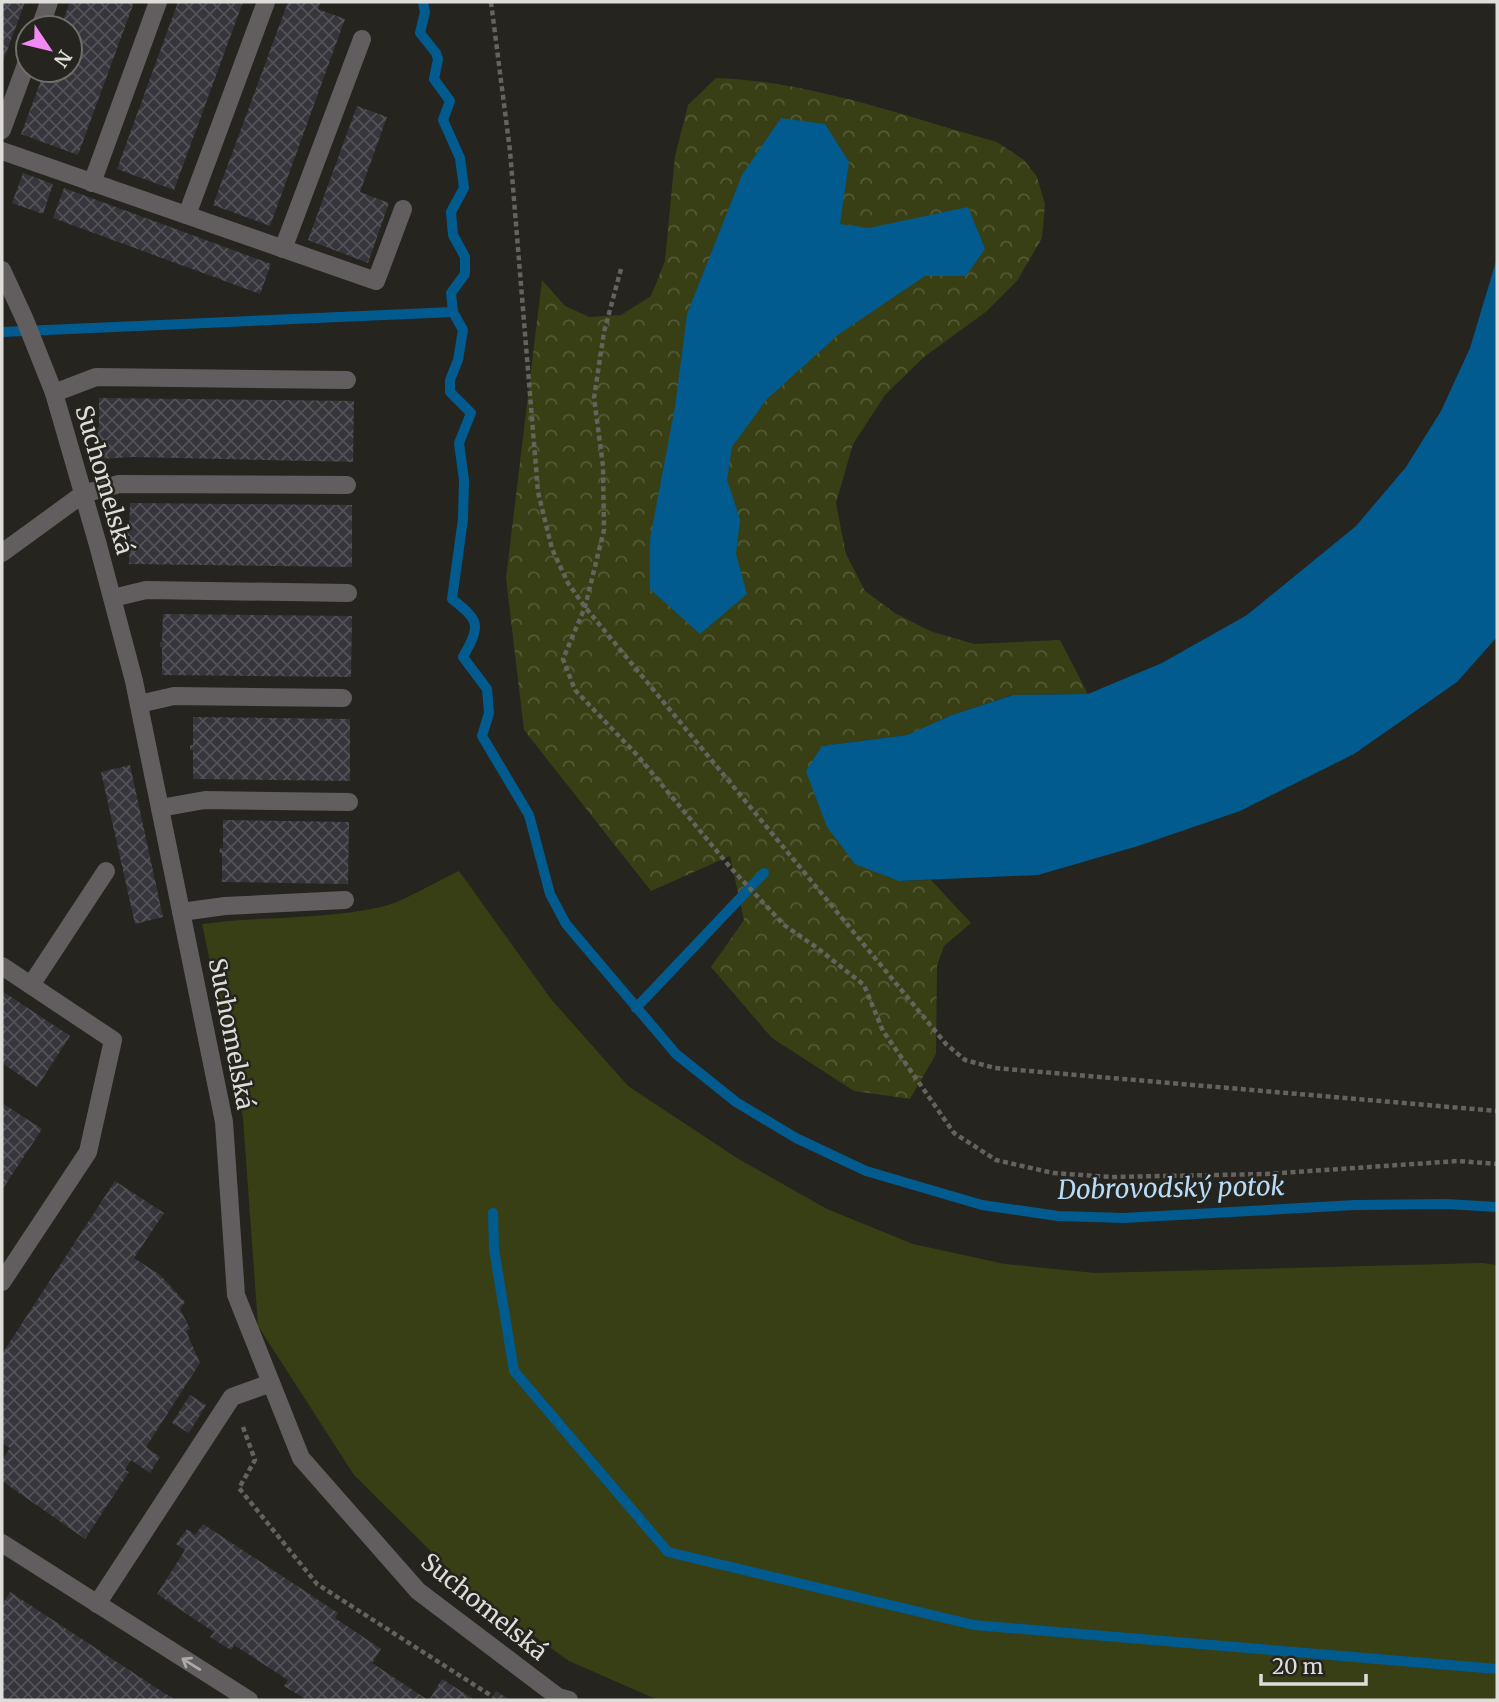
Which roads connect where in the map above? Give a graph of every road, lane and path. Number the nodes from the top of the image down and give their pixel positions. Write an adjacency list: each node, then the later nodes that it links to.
1 (158, 2): 8 (street)
2 (266, 2): 10 (street)
3 (491, 2): 21 (path)
4 (362, 39): 11 (street)
5 (19, 84): 6 (street)
6 (2, 130)
7 (2, 151): 8 (street)
8 (92, 183): 10 (street)
9 (403, 209): 11 (street)
10 (187, 215): 11 (street)
11 (283, 249)
12 (621, 269): 21 (path)
13 (2, 270): 15 (street, Suchomelská)
14 (347, 380): 15 (street)
15 (54, 393): 17 (street, Suchomelská)
16 (347, 485): 17 (street)
17 (83, 494): 18 (street); 20 (street, Suchomelská)
18 (2, 552)
19 (348, 593): 20 (street)
20 (113, 598): 23 (street, Suchomelská)
21 (586, 607): 31 (path); 32 (path)
22 (343, 698): 23 (street)
23 (139, 704): 25 (street, Suchomelská)
24 (349, 802): 25 (street)
25 (160, 808): 28 (street, Suchomelská)
26 (106, 871): 30 (street)
27 (345, 900): 28 (street)
28 (181, 912): 34 (street, Suchomelská)
29 (2, 966): 30 (street)
30 (31, 985): 33 (street)
31 (1497, 1111)
32 (1497, 1164)
33 (2, 1282)
34 (271, 1383): 35 (street); 40 (street, Suchomelská)
35 (232, 1397): 37 (street); 38 (path)
36 (2, 1543): 37 (street)
37 (97, 1604): 39 (street, one-way to 37)
38 (490, 1695)
39 (249, 1700)
40 (569, 1700)

